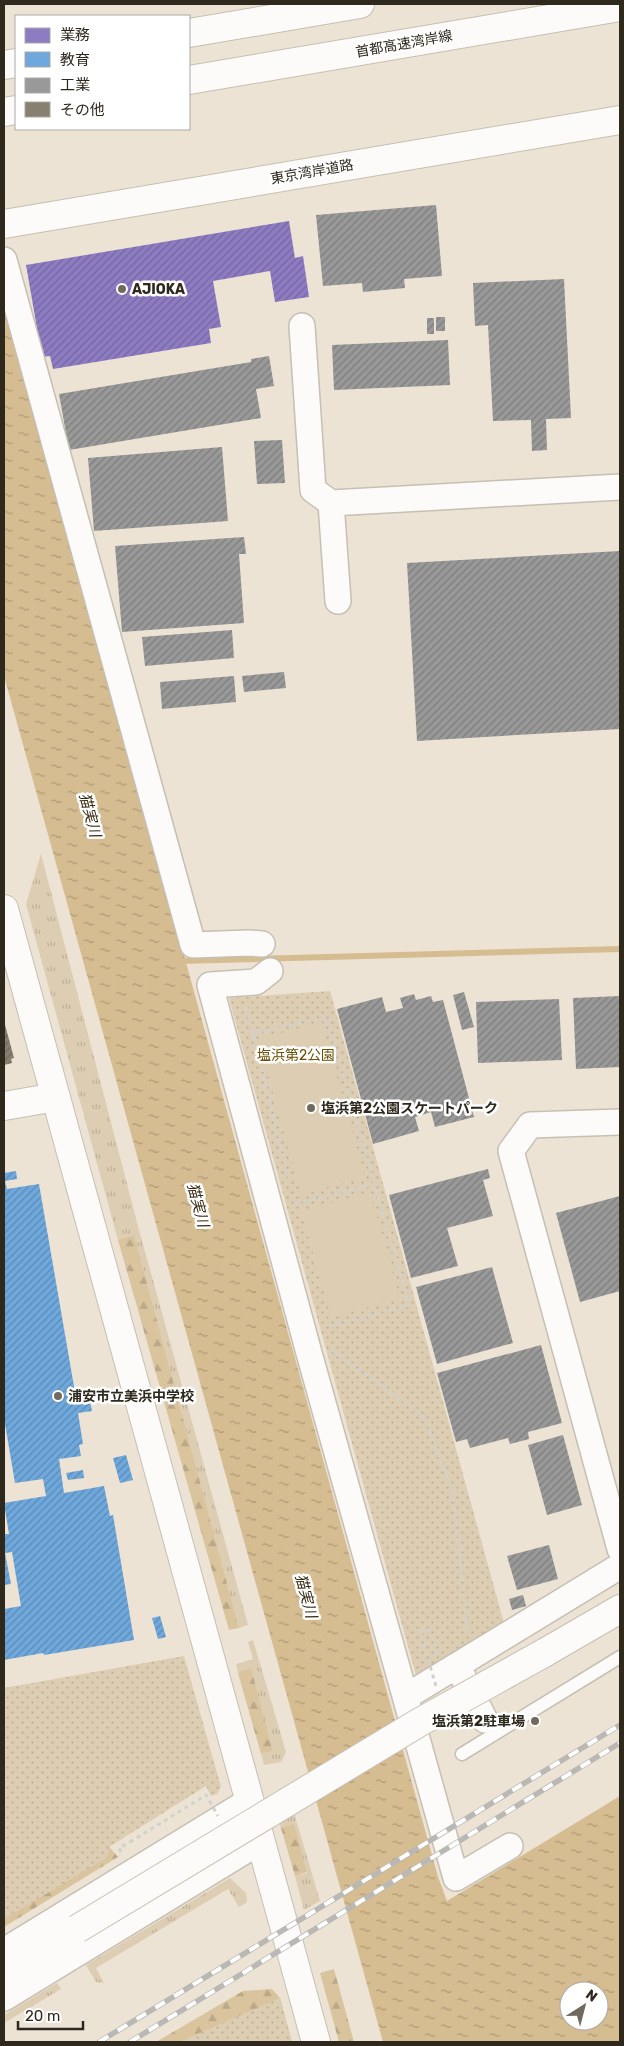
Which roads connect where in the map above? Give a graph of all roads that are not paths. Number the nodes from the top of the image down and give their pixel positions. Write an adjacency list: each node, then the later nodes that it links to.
1 (360, 4): 3 (main road)
2 (620, 7): 4 (main road, 首都高速湾岸線)
3 (190, 33)
4 (190, 80)
5 (620, 120): 6 (main road, 東京湾岸道路)
6 (4, 224)
7 (4, 260): 13 (street)
8 (302, 326): 10 (street)
9 (620, 487): 10 (street)
10 (331, 503): 11 (street)
11 (338, 600)
12 (4, 909): 15 (main road)
13 (262, 944)
14 (270, 971): 23 (street)
15 (56, 1097): 16 (main road); 26 (main road)
16 (4, 1106)
17 (620, 1122): 18 (street)
18 (620, 1549)
19 (620, 1566): 22 (street)
20 (620, 1609): 30 (main road, bridge)
21 (620, 1658): 24 (lane)
22 (455, 1661): 23 (street); 24 (street)
23 (406, 1696): 28 (street)
24 (489, 1727): 25 (lane)
25 (462, 1754)
26 (249, 1801): 27 (main road); 29 (street)
27 (261, 1841): 31 (street); 32 (main road)
28 (510, 1846)
29 (4, 1951)
30 (4, 1973)
31 (4, 1998)
32 (316, 2042)

